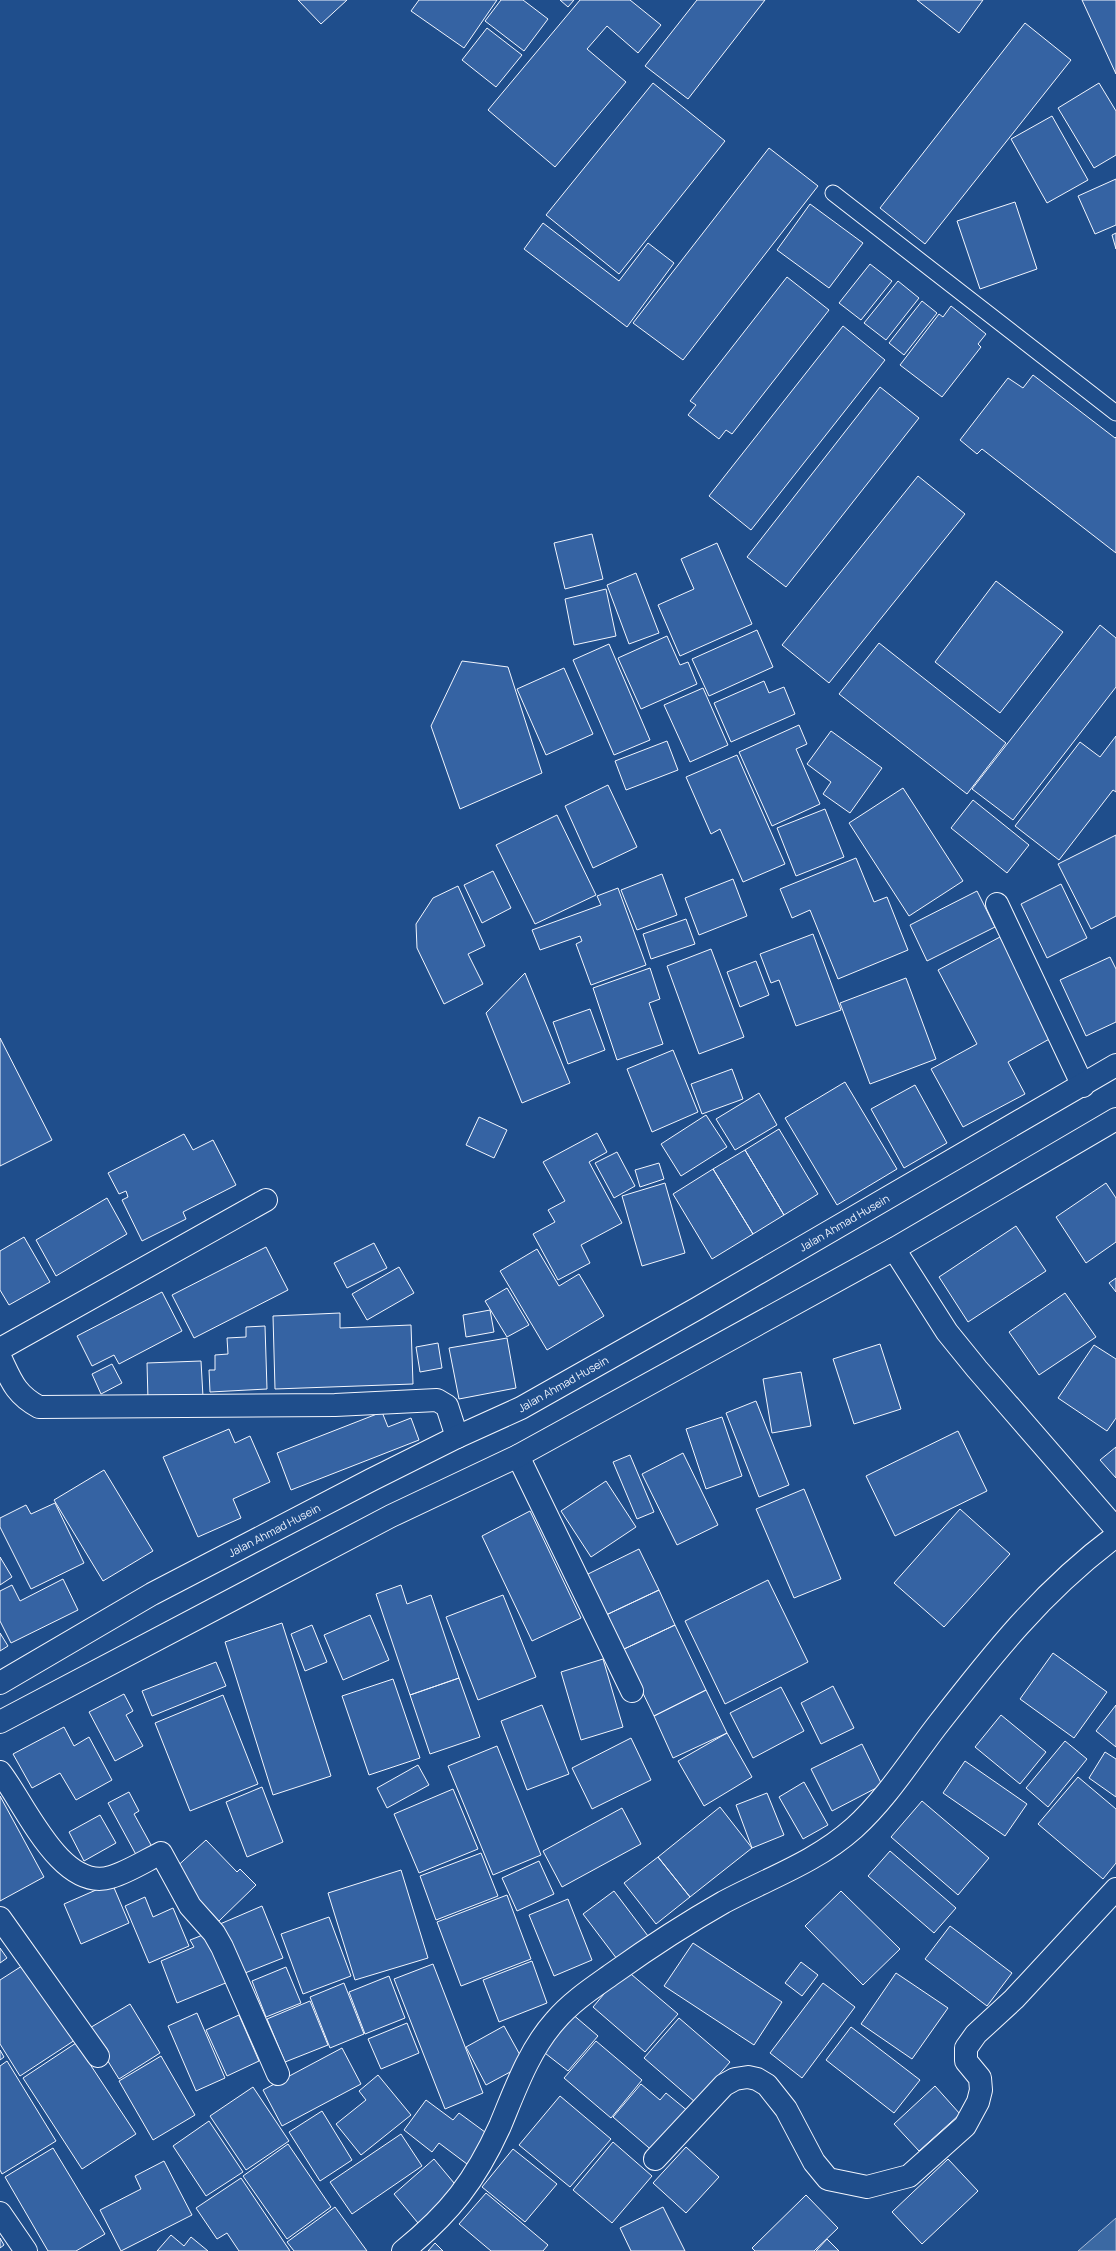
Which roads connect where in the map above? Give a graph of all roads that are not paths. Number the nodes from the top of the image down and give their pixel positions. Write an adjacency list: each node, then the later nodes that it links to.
1 (833, 193): 2 (lane)
2 (1116, 413)
3 (997, 904): 5 (street)
4 (1115, 1069): 5 (street, Jalan Ahmad Husein)
5 (1083, 1086): 11 (street, Jalan Ahmad Husein)
6 (1116, 1119): 8 (street)
7 (266, 1200): 9 (street)
8 (894, 1249): 12 (street); 13 (street)
9 (0, 1349)
10 (0, 1357): 11 (street)
11 (457, 1437): 15 (street, Jalan Ahmad Husein)
12 (518, 1456): 16 (street); 17 (street)
13 (1116, 1529)
14 (1116, 1536): 26 (street)
15 (0, 1683)
16 (632, 1691)
17 (0, 1722)
18 (0, 1772): 22 (street)
19 (1116, 1889): 23 (street)
20 (0, 1918): 21 (street)
21 (98, 2056)
22 (278, 2074)
23 (655, 2159)
24 (0, 2213): 25 (street)
25 (26, 2251)
26 (403, 2251)

